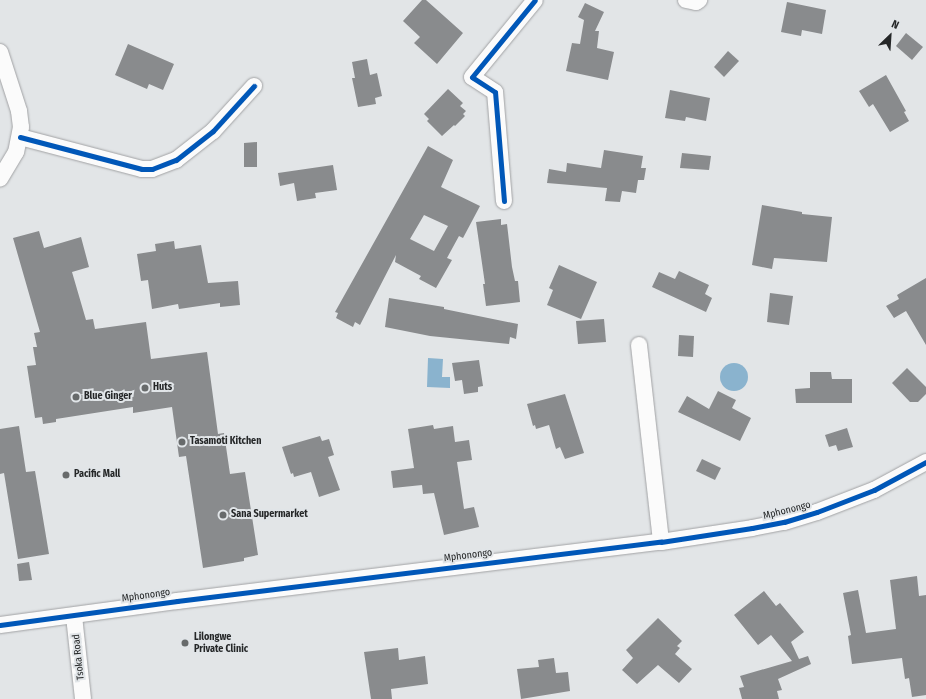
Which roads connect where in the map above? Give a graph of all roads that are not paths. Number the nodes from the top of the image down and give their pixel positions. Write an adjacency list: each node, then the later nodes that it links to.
1 (535, 0): 8 (street)
2 (686, 0): 3 (street)
3 (699, 0)
4 (0, 52): 6 (street)
5 (254, 86): 6 (street)
6 (20, 136): 7 (street)
7 (0, 178)
8 (504, 202)
9 (639, 345): 11 (street)
10 (923, 469): 11 (street, Mphonongo)
11 (661, 542): 12 (street, Mphonongo)
12 (74, 616): 13 (street, Mphonongo); 14 (street, Tsoka Road)
13 (0, 625)
14 (83, 699)

